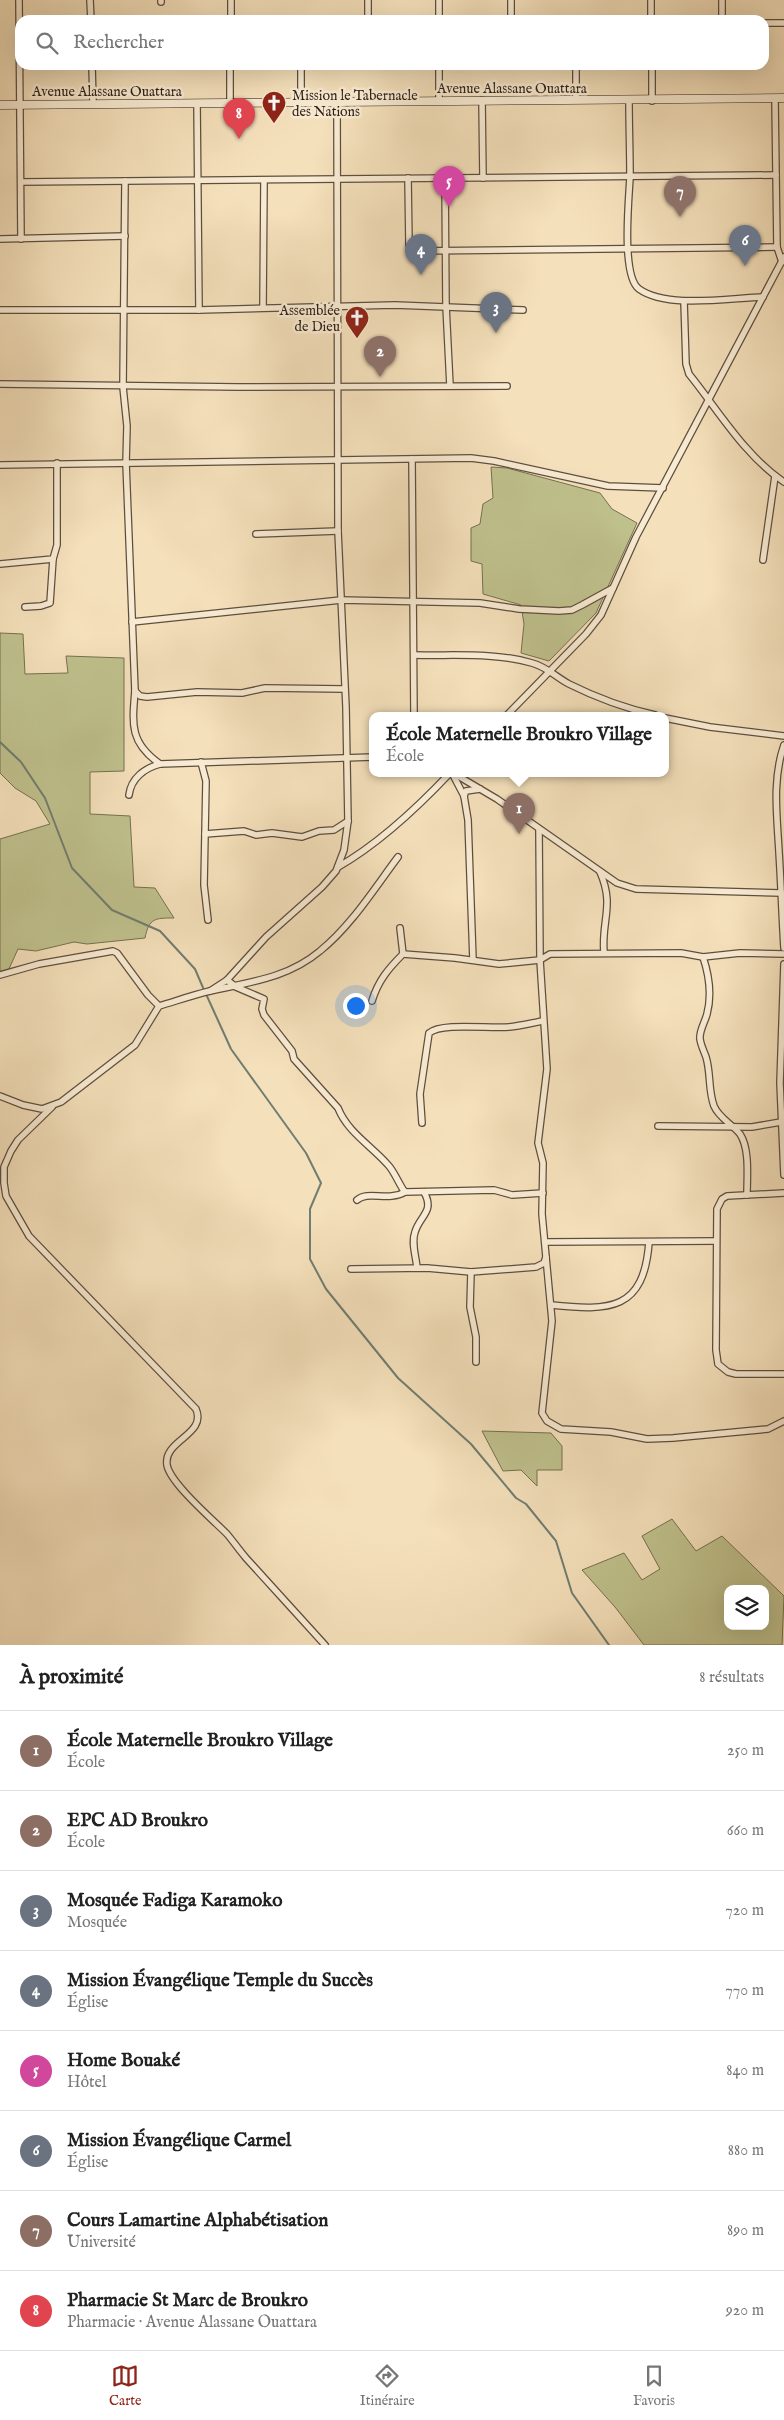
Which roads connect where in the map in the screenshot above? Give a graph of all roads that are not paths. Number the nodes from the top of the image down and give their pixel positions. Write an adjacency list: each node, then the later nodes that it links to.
1 (19, 0): 9 (street)
2 (90, 0): 10 (street)
3 (231, 0): 11 (street)
4 (368, 0): 12 (street)
5 (439, 0): 13 (street)
6 (511, 0): 14 (street)
7 (651, 0): 15 (street)
8 (722, 0): 16 (street)
9 (19, 15)
10 (91, 15)
11 (230, 15)
12 (368, 15)
13 (439, 15)
14 (511, 15)
15 (652, 15)
16 (722, 15)
17 (769, 23): 18 (street)
18 (784, 23)
19 (19, 70): 37 (street)
20 (92, 70): 38 (street)
21 (230, 70): 36 (street)
22 (301, 70): 34 (street)
23 (439, 70): 28 (street)
24 (576, 70): 30 (street)
25 (652, 70): 33 (street)
26 (784, 98): 27 (street, Avenue Alassane Ouattara)
27 (775, 99): 33 (street, Avenue Alassane Ouattara); 41 (street)
28 (439, 100): 29 (street, Avenue Alassane Ouattara); 32 (street, Avenue Alassane Ouattara)
29 (482, 100): 30 (street, Avenue Alassane Ouattara); 45 (street)
30 (576, 100): 31 (street, Avenue Alassane Ouattara)
31 (629, 100): 33 (street, Avenue Alassane Ouattara); 40 (street)
32 (337, 101): 34 (street, Avenue Alassane Ouattara); 42 (street)
33 (652, 101)
34 (301, 102): 36 (street, Avenue Alassane Ouattara)
35 (197, 103): 36 (street, Avenue Alassane Ouattara); 38 (street, Avenue Alassane Ouattara); 46 (street)
36 (230, 103)
37 (19, 104): 38 (street, Avenue Alassane Ouattara); 39 (street, Avenue Alassane Ouattara); 49 (street)
38 (93, 104)
39 (0, 105)
40 (630, 176): 41 (street); 45 (street); 54 (street)
41 (776, 176): 53 (street)
42 (336, 178): 43 (street); 48 (street); 62 (street)
43 (408, 178): 44 (street); 55 (street)
44 (445, 178): 45 (street); 55 (street)
45 (483, 178)
46 (199, 180): 47 (street); 48 (street); 64 (street)
47 (125, 181): 49 (street); 50 (street)
48 (264, 181): 61 (street)
49 (21, 182): 52 (street)
50 (125, 236): 52 (street); 66 (street)
51 (0, 239): 52 (street)
52 (21, 239)
53 (777, 247): 54 (street); 56 (street)
54 (628, 249): 55 (street); 59 (street)
55 (446, 250): 60 (street)
56 (783, 260): 57 (street)
57 (781, 270): 58 (street)
58 (763, 297): 59 (street); 72 (street)
59 (684, 301): 72 (street)
60 (446, 306): 62 (street); 65 (street); 69 (street)
61 (263, 308): 62 (street); 64 (street)
62 (338, 308): 68 (street)
63 (0, 310): 66 (street)
64 (199, 310): 66 (street)
65 (523, 310)
66 (124, 311): 71 (street)
67 (0, 384): 71 (street)
68 (338, 386): 69 (street); 71 (street); 73 (street)
69 (450, 386): 70 (street)
70 (508, 386)
71 (123, 387): 75 (street)
72 (709, 400): 78 (street); 80 (street)
73 (338, 459): 74 (street); 75 (street); 81 (street)
74 (412, 459): 80 (street); 88 (street)
75 (126, 463): 76 (street); 90 (street)
76 (57, 464): 77 (street); 83 (street)
77 (0, 465)
78 (775, 476): 79 (street); 84 (street)
79 (784, 482)
80 (663, 488): 86 (street)
81 (338, 531): 82 (street); 87 (street)
82 (256, 534)
83 (53, 560): 85 (street); 89 (street)
84 (763, 560)
85 (0, 564)
86 (614, 587): 88 (street); 92 (street)
87 (341, 600): 88 (street); 90 (street); 93 (street)
88 (413, 602): 91 (street)
89 (25, 607)
90 (132, 622): 94 (street)
91 (414, 655): 92 (street); 95 (street)
92 (550, 670): 96 (street); 97 (street)
93 (344, 689): 94 (street); 102 (street)
94 (135, 691): 104 (street)
95 (414, 712)
96 (510, 712)
97 (644, 712)
98 (669, 719): 99 (street)
99 (784, 736)
100 (784, 745): 117 (street)
101 (369, 757): 102 (street)
102 (346, 759): 103 (street); 111 (street)
103 (201, 762): 104 (street); 113 (street)
104 (160, 764): 109 (street)
105 (448, 777): 115 (street)
106 (454, 777): 110 (street)
107 (459, 777): 108 (street)
108 (480, 789): 110 (street); 112 (street)
109 (129, 795)
110 (464, 796): 125 (street)
111 (348, 821): 113 (street); 115 (street)
112 (539, 830): 116 (street); 126 (street)
113 (205, 834): 118 (street)
114 (398, 857): 130 (street)
115 (338, 867): 129 (street)
116 (600, 871): 117 (street); 121 (street)
117 (781, 893): 120 (street)
118 (208, 920)
119 (400, 928): 122 (street)
120 (784, 948)
121 (604, 953): 124 (street); 126 (street)
122 (403, 954): 125 (street); 132 (street)
123 (784, 954): 124 (street)
124 (703, 957): 141 (street)
125 (473, 960): 126 (street)
126 (540, 960): 134 (street)
127 (784, 964): 135 (street)
128 (0, 974): 133 (street)
129 (227, 980): 130 (street); 131 (street)
130 (236, 987): 131 (street); 145 (street)
131 (210, 991): 133 (street)
132 (372, 1002)
133 (159, 1006): 138 (street)
134 (543, 1021): 140 (street); 147 (street)
135 (783, 1022): 136 (street)
136 (782, 1083): 139 (street)
137 (0, 1096): 138 (street)
138 (52, 1107): 162 (street)
139 (781, 1122): 141 (street); 143 (street)
140 (422, 1123)
141 (731, 1125): 142 (street); 149 (street)
142 (658, 1126)
143 (783, 1150): 144 (street)
144 (784, 1175)
145 (405, 1192): 146 (street); 150 (street)
146 (424, 1192): 147 (street); 155 (street)
147 (544, 1193): 152 (street)
148 (784, 1194): 149 (street)
149 (748, 1195): 151 (street)
150 (358, 1200)
151 (716, 1241): 153 (street); 160 (street)
152 (546, 1242): 153 (street); 154 (street)
153 (649, 1242): 158 (street)
154 (547, 1255): 157 (street); 158 (street)
155 (417, 1268): 156 (street); 157 (street)
156 (351, 1269)
157 (471, 1272): 159 (street)
158 (551, 1305): 161 (street)
159 (476, 1362)
160 (784, 1374)
161 (784, 1421)
162 (325, 1645)

